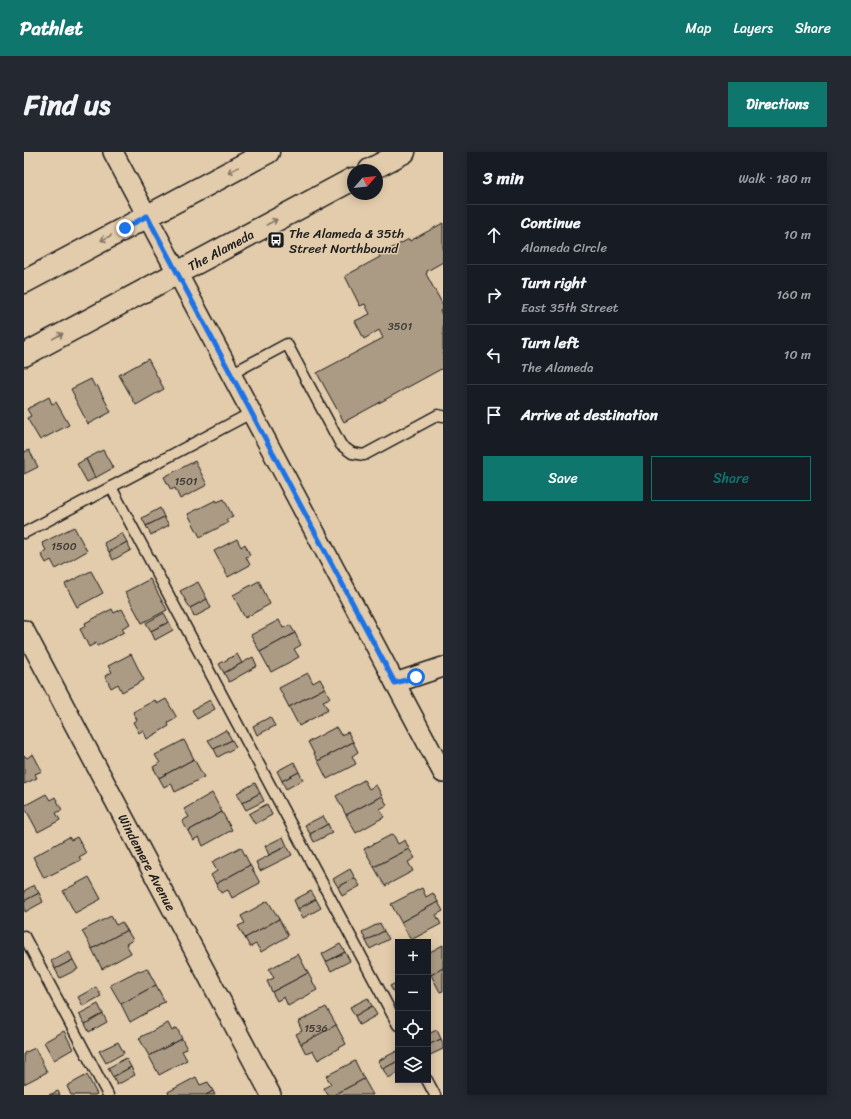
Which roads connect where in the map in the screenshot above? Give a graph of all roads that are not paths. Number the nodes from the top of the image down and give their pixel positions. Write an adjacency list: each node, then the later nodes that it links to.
1 (113, 152): 6 (street)
2 (268, 152): 6 (main road, one-way to 6)
3 (404, 152): 4 (main road)
4 (381, 164)
5 (347, 182): 7 (main road, The Alameda, one-way to 5)
6 (147, 216): 7 (street); 8 (main road, one-way to 8)
7 (177, 273): 9 (main road, The Alameda, one-way to 7); 10 (street)
8 (24, 282)
9 (24, 355)
10 (231, 374): 11 (street); 12 (lane)
11 (251, 413): 13 (lane); 17 (street)
12 (443, 416)
13 (111, 487): 14 (lane); 20 (lane)
14 (24, 533)
15 (24, 630): 23 (street, Windemere Avenue)
16 (443, 667): 17 (street)
17 (395, 683): 18 (street)
18 (443, 773)
19 (24, 936): 22 (lane)
20 (395, 1019)
21 (429, 1083): 24 (lane)
22 (108, 1095)
23 (271, 1095)
24 (435, 1095)

